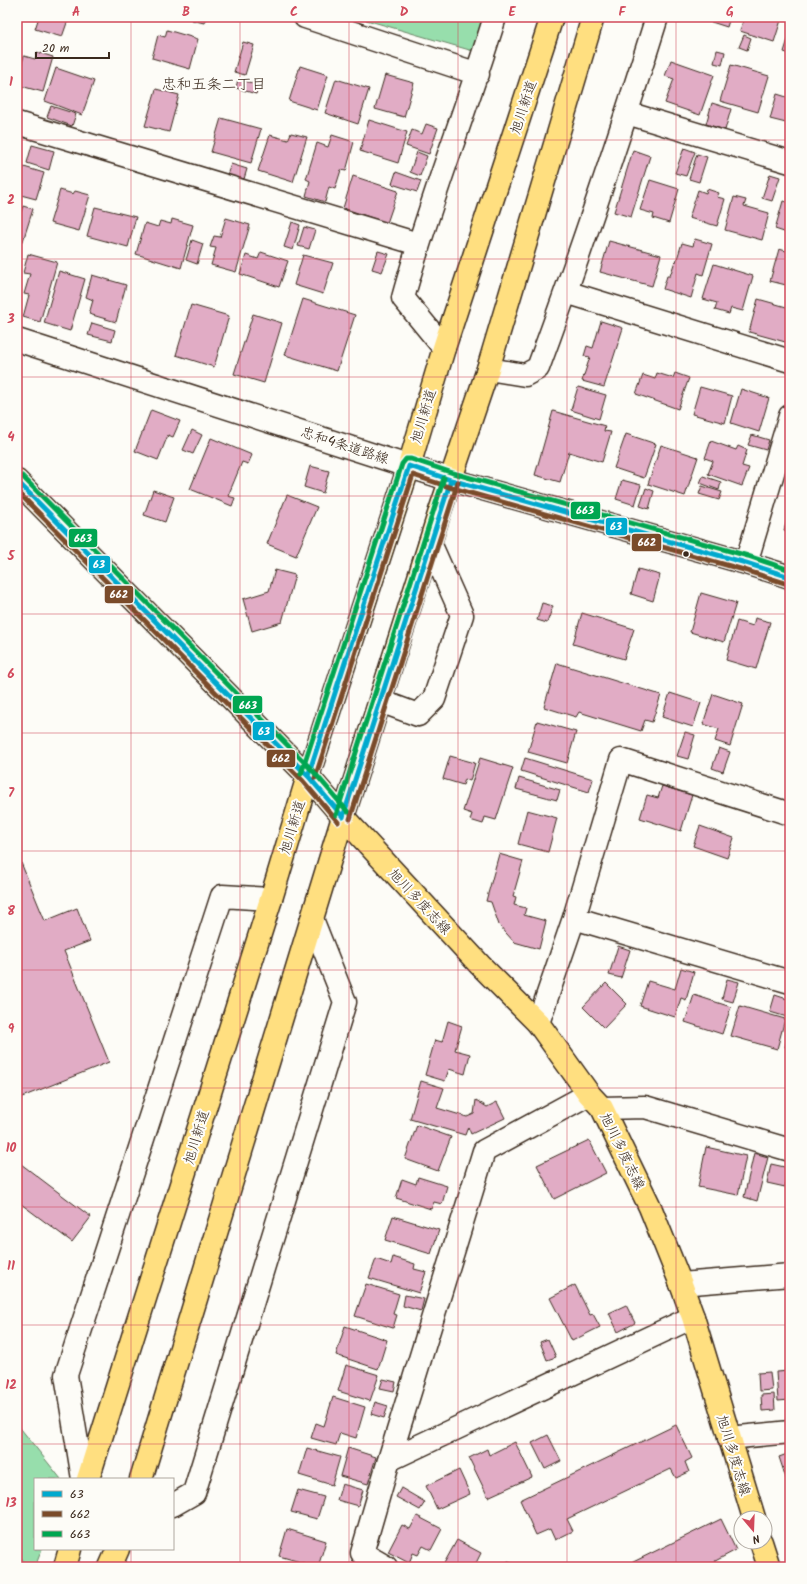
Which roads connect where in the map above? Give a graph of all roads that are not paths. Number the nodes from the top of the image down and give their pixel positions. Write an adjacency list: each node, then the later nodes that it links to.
1 (305, 17): 6 (street)
2 (496, 17): 6 (street)
3 (552, 17): 13 (main road, 旭川新道)
4 (593, 17): 15 (main road)
5 (657, 17): 7 (street)
6 (478, 74): 10 (street)
7 (627, 113): 9 (street); 11 (street)
8 (18, 127): 10 (street)
9 (790, 162)
10 (418, 244): 13 (street)
11 (566, 292): 14 (street); 15 (street)
12 (17, 340): 17 (street, 忠和4条道路線)
13 (444, 348): 17 (main road, 旭川新道)
14 (790, 361)
15 (488, 369): 18 (main road)
16 (790, 416): 21 (street)
17 (408, 466): 18 (street, 忠和4条道路線); 24 (main road, 旭川新道)
18 (451, 480): 20 (main road); 21 (street, 忠和4条道路線)
19 (17, 481): 24 (main road, 旭川多度志線)
20 (430, 543): 23 (main road); 23 (street)
21 (746, 563): 22 (street, 忠和4条道路線)
22 (790, 577)
23 (380, 701): 26 (main road)
24 (308, 776): 26 (main road, 旭川多度志線); 27 (main road, 旭川新道)
25 (790, 814): 28 (street)
26 (343, 817): 29 (main road); 31 (main road, 旭川多度志線)
27 (271, 899): 40 (street); 41 (main road, 旭川新道)
28 (574, 918): 30 (street); 31 (street)
29 (312, 919): 42 (main road); 43 (street)
30 (790, 982)
31 (538, 1023): 32 (main road, 旭川多度志線)
32 (595, 1101): 33 (street); 35 (main road, 旭川多度志線); 39 (street)
33 (790, 1150)
34 (790, 1275): 35 (street)
35 (681, 1284): 36 (main road, 旭川多度志線)
36 (692, 1317): 38 (main road, 旭川多度志線); 39 (street)
37 (790, 1432): 38 (street)
38 (729, 1438): 44 (main road, 旭川多度志線)
39 (389, 1460): 50 (street)
40 (83, 1478)
41 (88, 1478)
42 (141, 1478)
43 (174, 1504)
44 (752, 1510)
45 (70, 1550): 48 (main road)
46 (118, 1550): 49 (main road)
47 (764, 1550): 51 (main road)
48 (65, 1567)
49 (110, 1567)
50 (386, 1567)
51 (769, 1567)

